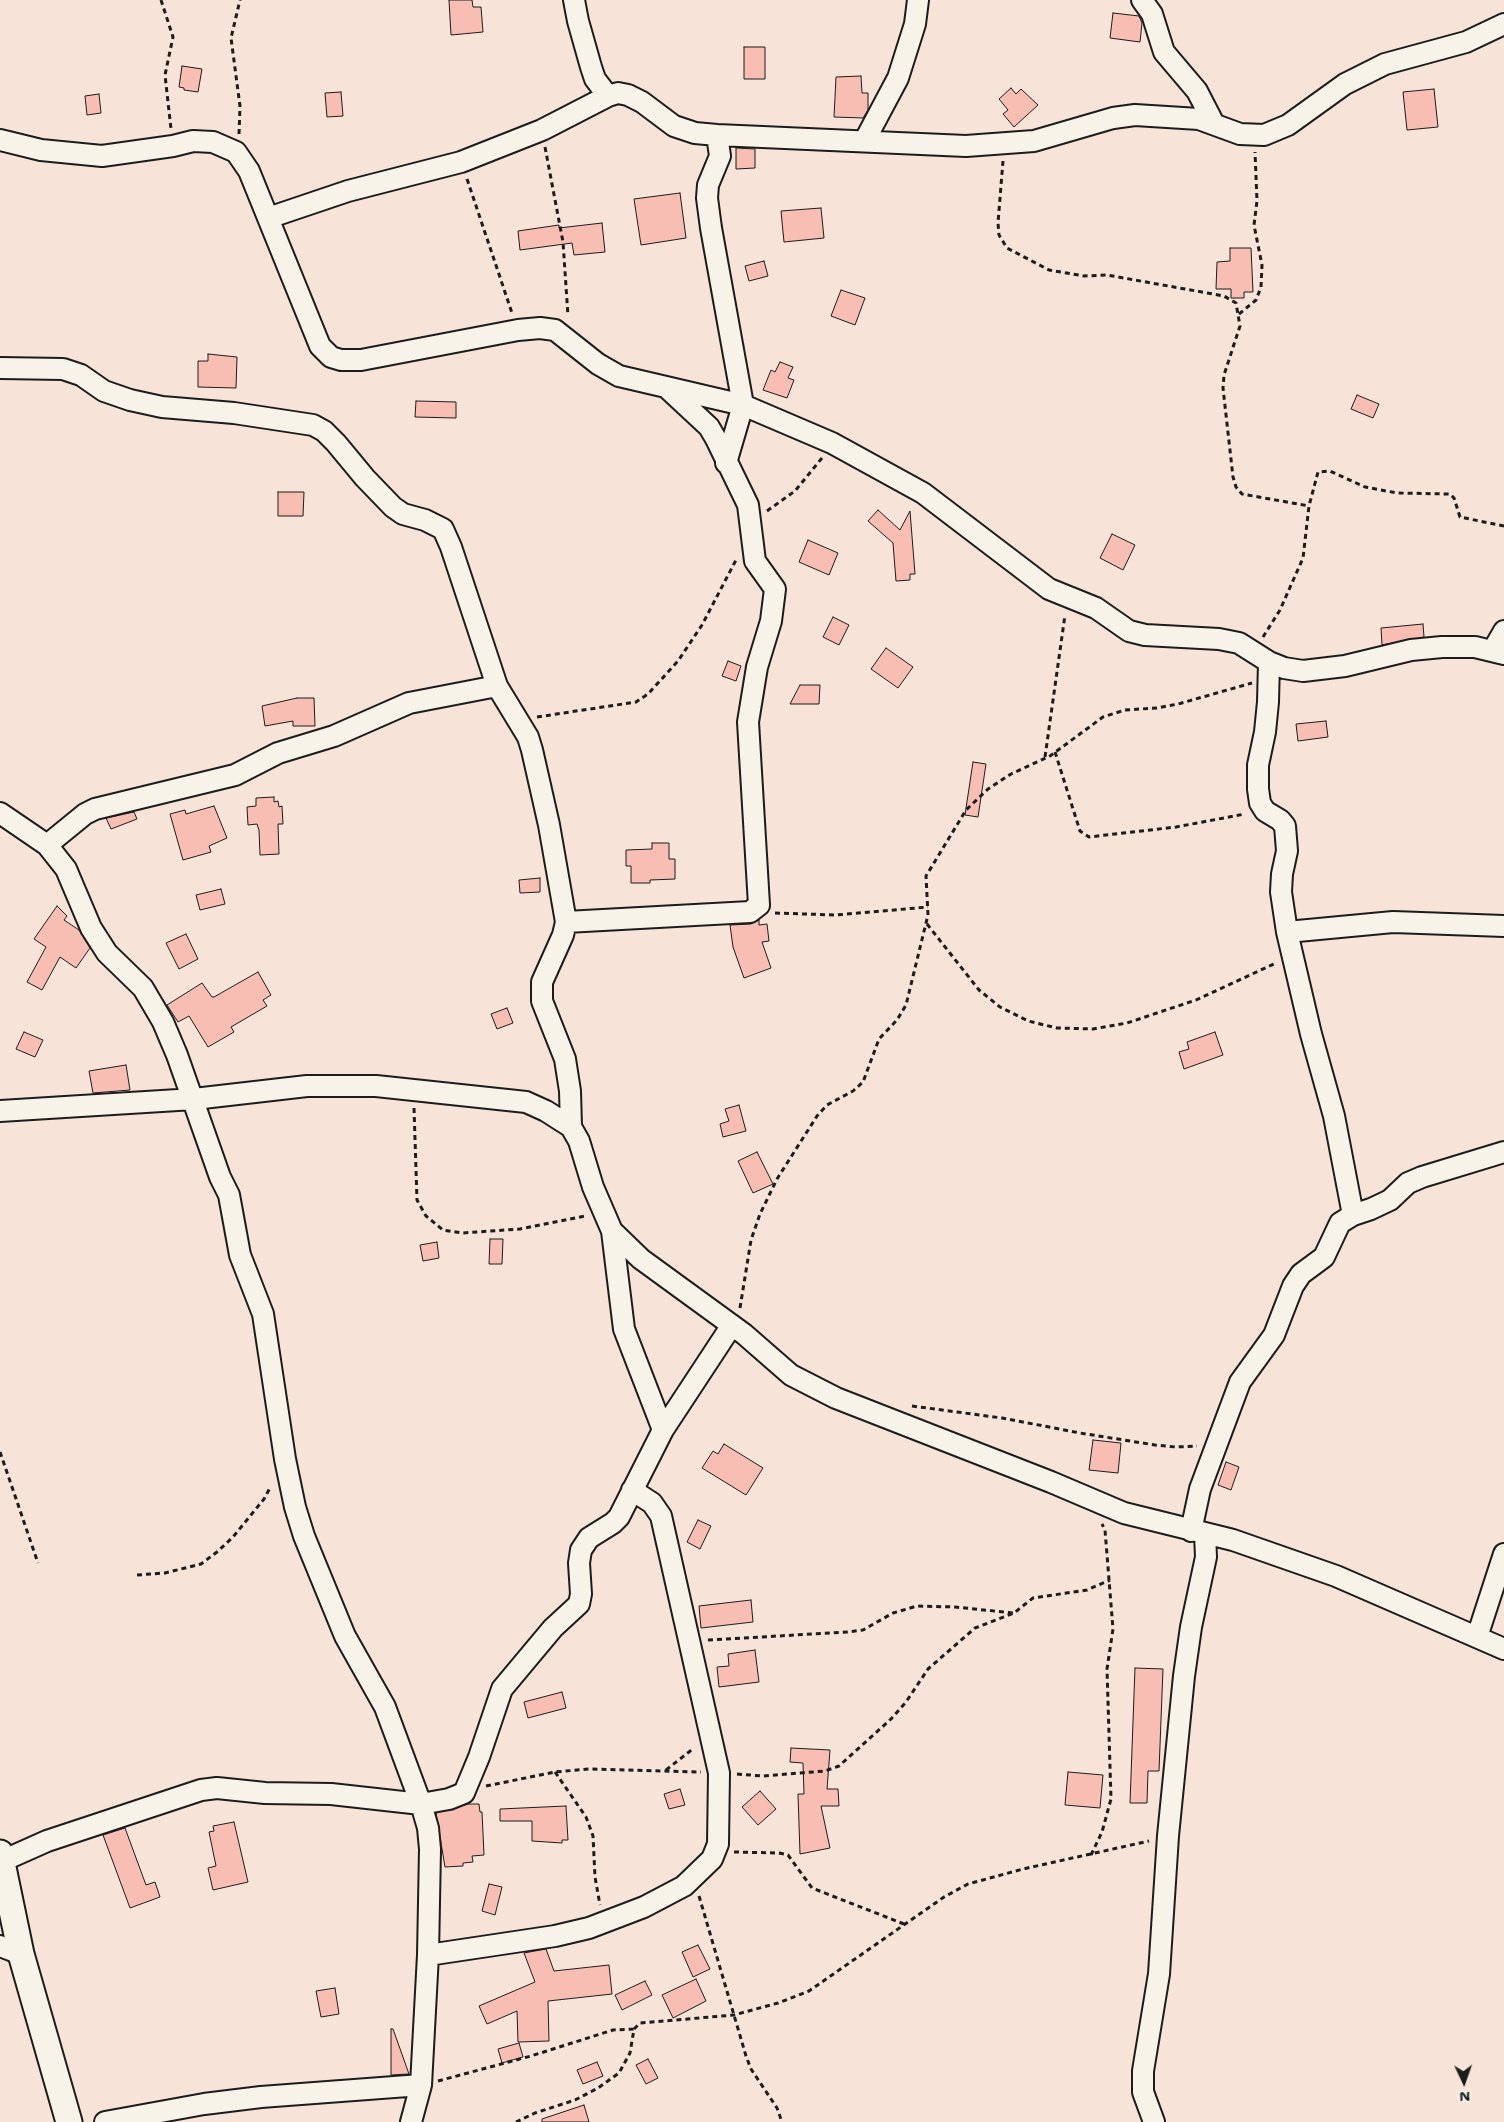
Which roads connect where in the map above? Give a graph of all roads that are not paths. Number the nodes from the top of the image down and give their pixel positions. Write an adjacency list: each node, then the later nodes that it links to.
1 (574, 0): 5 (street)
2 (918, 0): 9 (street)
3 (1142, 0): 6 (street)
4 (1504, 24): 6 (street)
5 (608, 96): 7 (street); 10 (street)
6 (1213, 122): 9 (street)
7 (717, 136): 9 (street); 13 (street)
8 (0, 140): 10 (street)
9 (866, 140)
10 (268, 218): 12 (street)
11 (0, 368): 18 (street)
12 (666, 387): 13 (street); 14 (street)
13 (743, 405): 14 (street); 17 (street)
14 (726, 463): 21 (street)
15 (1504, 631): 16 (street)
16 (1499, 652): 17 (street)
17 (1263, 664): 23 (street)
18 (497, 686): 20 (street); 21 (street)
19 (0, 813): 20 (street)
20 (48, 845): 24 (street)
21 (566, 922): 26 (street)
22 (1504, 926): 23 (street)
23 (1287, 932): 28 (street)
24 (194, 1099): 25 (street); 26 (street); 37 (street)
25 (0, 1111)
26 (570, 1127): 29 (street)
27 (1504, 1152): 28 (street)
28 (1353, 1215): 33 (street)
29 (612, 1231): 30 (street); 31 (street)
30 (734, 1326): 31 (street); 33 (street)
31 (663, 1430): 32 (street)
32 (632, 1490): 37 (street); 40 (street)
33 (1198, 1532): 35 (street); 45 (street)
34 (1504, 1554): 35 (street)
35 (1476, 1637): 36 (street)
36 (1504, 1649)
37 (421, 1804): 38 (street); 40 (street)
38 (1, 1857): 39 (street)
39 (11, 1950): 42 (street)
40 (428, 1955): 41 (street)
41 (421, 2085): 43 (street); 44 (street)
42 (69, 2122)
43 (105, 2122)
44 (411, 2122)
45 (1154, 2122)

